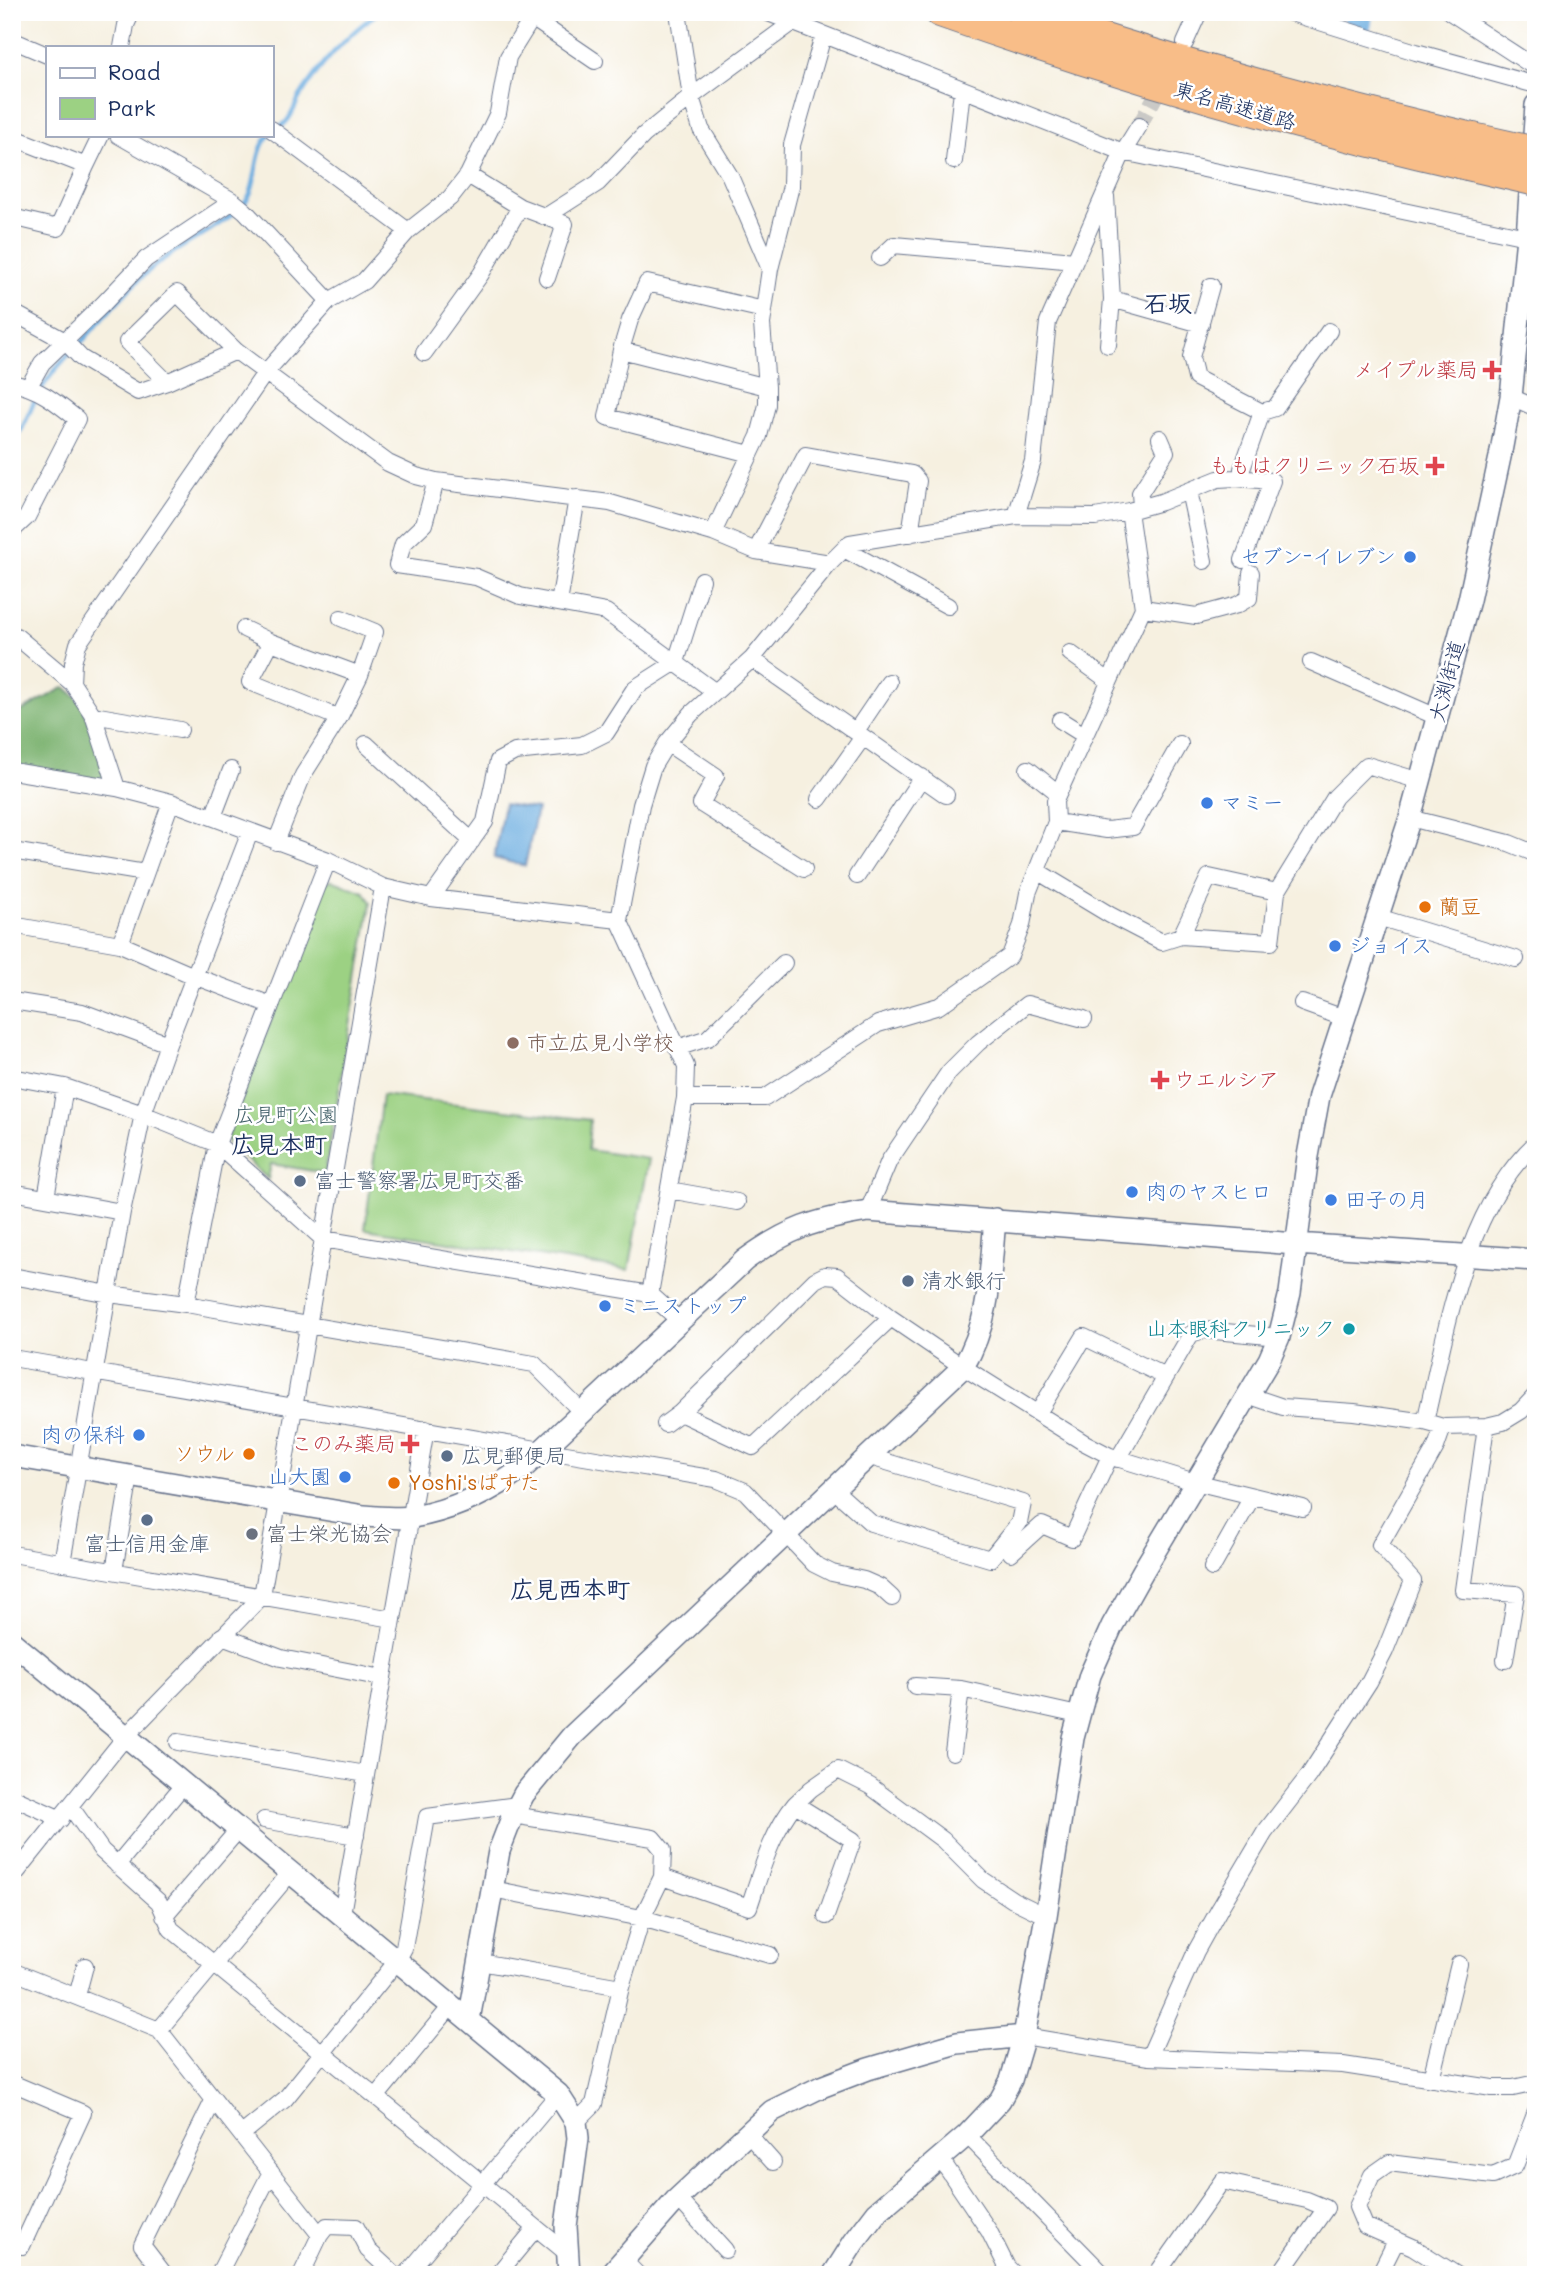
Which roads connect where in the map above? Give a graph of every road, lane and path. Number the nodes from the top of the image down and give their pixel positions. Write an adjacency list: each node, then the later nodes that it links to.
1 (132, 12): 14 (street)
2 (678, 12): 20 (street)
3 (766, 12): 10 (street)
4 (940, 12): 28 (highway, 東名高速道路)
5 (1022, 12): 28 (highway, 東名高速道路)
6 (1199, 12): 13 (street)
7 (1288, 12): 18 (street)
8 (1450, 12): 17 (street)
9 (534, 15): 16 (street); 33 (street)
10 (792, 23): 11 (street); 20 (street)
11 (823, 36): 19 (street); 44 (street)
12 (12, 40): 15 (street)
13 (1185, 43)
14 (122, 46)
15 (46, 55)
16 (595, 61)
17 (1536, 68)
18 (1536, 85)
19 (962, 90): 29 (street); 31 (street)
20 (691, 97): 39 (street); 44 (street)
21 (1536, 105): 41 (street, 大渕街道)
22 (1139, 126): 29 (street)
23 (278, 134): 40 (street)
24 (101, 136): 32 (street)
25 (120, 136): 36 (street)
26 (12, 137): 32 (street)
27 (1536, 143): 28 (highway)
28 (1471, 144): 30 (highway, 東名高速道路, bridge); 34 (highway, 東名高速道路, bridge)
29 (1123, 152): 35 (street); 41 (street)
30 (1536, 152)
31 (954, 161)
32 (86, 166): 38 (street)
33 (468, 175): 37 (street); 40 (street)
34 (1536, 181)
35 (1105, 194): 43 (street); 47 (street)
36 (239, 205): 48 (street); 53 (street)
37 (520, 207): 39 (street); 57 (street)
38 (12, 217)
39 (545, 217): 45 (street)
40 (408, 231): 48 (street)
41 (1532, 238): 63 (street, 大渕街道)
42 (880, 258): 43 (street)
43 (1075, 261): 73 (street)
44 (770, 269): 49 (street)
45 (547, 278)
46 (1211, 286): 51 (street)
47 (1112, 299): 51 (street); 54 (street)
48 (329, 301): 58 (street)
49 (764, 310): 55 (street); 62 (street)
50 (12, 312): 53 (street)
51 (1201, 324): 65 (street)
52 (1329, 331): 65 (street)
53 (65, 341): 59 (street); 61 (street)
54 (1108, 345)
55 (621, 350): 62 (street); 67 (street)
56 (236, 351): 58 (street); 59 (street); 59 (street)
57 (424, 353)
58 (265, 373): 69 (street); 96 (street)
59 (167, 382)
60 (12, 383): 61 (street)
61 (29, 386): 74 (street)
62 (767, 387): 67 (street)
63 (1511, 397): 64 (street); 99 (street, 大渕街道)
64 (1536, 408)
65 (1262, 412): 68 (street)
66 (1160, 438): 72 (street)
67 (750, 454): 75 (street)
68 (1242, 469)
69 (436, 481): 71 (street); 82 (street)
70 (1189, 491): 72 (street); 79 (street); 84 (street)
71 (577, 498): 75 (street); 82 (street)
72 (1135, 509): 73 (street); 84 (street)
73 (1016, 516): 76 (street)
74 (12, 531)
75 (713, 533): 78 (street)
76 (910, 534): 77 (street); 78 (street)
77 (844, 549): 80 (street); 83 (street)
78 (756, 551): 80 (street)
79 (1204, 561)
80 (830, 563): 90 (street)
81 (702, 580): 91 (street)
82 (559, 603): 91 (street)
83 (948, 606)
84 (1143, 608): 94 (street)
85 (341, 618): 93 (street)
86 (244, 629): 88 (street)
87 (12, 640): 96 (street)
88 (271, 642): 93 (street); 100 (street)
89 (1070, 653): 94 (street)
90 (752, 659): 97 (street); 103 (street)
91 (676, 662): 97 (street); 122 (street)
92 (1311, 662): 99 (street)
93 (360, 675): 100 (street)
94 (1109, 681): 104 (street)
95 (889, 682): 103 (street)
96 (72, 683): 98 (street)
97 (714, 691): 105 (street)
98 (93, 715): 102 (street); 113 (street)
99 (1437, 717): 112 (street, 大渕街道)
100 (339, 718): 123 (street)
101 (1060, 720): 104 (street)
102 (180, 730)
103 (860, 734): 111 (street); 116 (street)
104 (1084, 735): 114 (street)
105 (667, 743): 127 (street); 135 (street)
106 (366, 744): 122 (street)
107 (1180, 744): 120 (street)
108 (1028, 769): 114 (street)
109 (231, 770): 118 (street)
110 (12, 771): 113 (street)
111 (922, 777): 115 (street); 130 (street)
112 (1420, 782): 119 (street, 大渕街道); 132 (street)
113 (117, 788): 117 (street)
114 (1058, 793): 120 (street)
115 (946, 795)
116 (819, 799)
117 (170, 802): 118 (street); 129 (street)
118 (213, 817): 121 (street)
119 (1410, 818): 125 (street); 134 (street, 大渕街道)
120 (1056, 822): 128 (street)
121 (250, 832): 123 (street); 141 (street)
122 (472, 841): 133 (street)
123 (276, 842): 126 (street)
124 (12, 851): 129 (street)
125 (1536, 854)
126 (328, 860): 131 (street); 144 (street)
127 (804, 869)
128 (1037, 871): 137 (street); 151 (street)
129 (145, 873): 138 (street)
130 (857, 876)
131 (383, 887): 133 (street); 162 (street)
132 (1278, 891): 137 (street); 137 (street)
133 (431, 898): 135 (street)
134 (1378, 917): 139 (street); 145 (street, 大渕街道)
135 (619, 920): 148 (street)
136 (12, 925): 138 (street)
137 (1181, 936)
138 (120, 944): 141 (street)
139 (1516, 959)
140 (784, 963): 148 (street)
141 (194, 976): 144 (street); 147 (street)
142 (12, 1001): 147 (street)
143 (1301, 1003): 145 (street)
144 (271, 1005): 154 (street)
145 (1344, 1018): 163 (street, 大渕街道)
146 (1084, 1019): 159 (street)
147 (168, 1044): 152 (street)
148 (677, 1048): 151 (street)
149 (12, 1077): 150 (street)
150 (65, 1087): 152 (street); 157 (street)
151 (685, 1098): 155 (street)
152 (143, 1114): 154 (street); 160 (street)
153 (1536, 1143): 164 (street)
154 (217, 1144): 162 (street); 169 (street)
155 (669, 1190): 158 (street); 168 (street)
156 (12, 1192): 157 (street)
157 (46, 1198): 160 (street)
158 (737, 1202)
159 (868, 1211): 161 (street); 171 (street)
160 (122, 1212): 167 (street)
161 (995, 1219): 163 (street); 175 (street)
162 (323, 1239): 168 (street); 172 (street)
163 (1296, 1244): 164 (street); 173 (street, 大渕街道)
164 (1466, 1255): 165 (street); 184 (street)
165 (1536, 1260)
166 (12, 1276): 167 (street)
167 (109, 1294): 169 (street); 176 (street)
168 (650, 1294): 171 (street)
169 (186, 1304): 172 (street)
170 (891, 1318): 175 (street); 182 (street); 182 (street)
171 (680, 1321): 181 (street)
172 (309, 1325): 180 (street); 181 (street)
173 (1279, 1337): 177 (street); 178 (street, 大渕街道)
174 (12, 1358): 176 (street)
175 (963, 1367): 183 (street); 191 (street)
176 (95, 1372): 180 (street); 193 (street)
177 (1166, 1377): 183 (street); 192 (street)
178 (1247, 1395): 184 (street); 195 (street, 大渕街道)
179 (1536, 1395): 186 (street)
180 (295, 1407): 188 (street); 198 (street)
181 (582, 1412): 189 (street)
182 (680, 1413): 185 (street)
183 (1038, 1413): 192 (street)
184 (1424, 1422): 187 (street)
185 (664, 1424)
186 (1486, 1426): 187 (street); 212 (street)
187 (1443, 1427): 253 (street)
188 (426, 1429): 189 (street); 200 (street)
189 (541, 1450): 200 (street); 201 (street)
190 (12, 1456): 193 (street)
191 (867, 1457): 196 (street); 196 (street)
192 (1114, 1457): 195 (street); 202 (street)
193 (79, 1467): 194 (street); 204 (street)
194 (130, 1476): 198 (street); 206 (street)
195 (1195, 1482): 197 (street); 216 (street, 大渕街道)
196 (833, 1489): 201 (street)
197 (1252, 1497): 199 (street); 205 (street)
198 (278, 1502): 200 (street); 207 (street)
199 (1303, 1508)
200 (411, 1517): 209 (street)
201 (786, 1535): 208 (street); 224 (street)
202 (1011, 1553)
203 (12, 1554): 204 (street)
204 (62, 1563): 206 (street)
205 (1212, 1567)
206 (114, 1571): 207 (street)
207 (262, 1596): 209 (street); 210 (street)
208 (892, 1598)
209 (393, 1619): 213 (street)
210 (222, 1636): 213 (street); 217 (street)
211 (12, 1642): 217 (street)
212 (1505, 1660)
213 (383, 1678): 220 (street)
214 (915, 1686): 215 (street)
215 (961, 1689): 216 (street); 219 (street)
216 (1078, 1715): 237 (street, 大渕街道)
217 (126, 1736): 221 (street); 225 (street)
218 (178, 1742): 220 (street)
219 (953, 1752)
220 (366, 1774): 228 (street)
221 (184, 1784): 227 (street); 229 (street)
222 (12, 1797): 225 (street)
223 (795, 1804): 231 (street); 236 (street); 237 (street)
224 (516, 1810): 231 (street); 233 (street); 240 (street)
225 (65, 1813): 229 (street); 232 (street)
226 (264, 1820): 228 (street)
227 (239, 1829): 230 (street); 235 (street)
228 (356, 1836): 234 (street)
229 (117, 1865): 235 (street)
230 (291, 1872): 234 (street); 242 (street)
231 (662, 1877): 238 (street)
232 (12, 1878)
233 (492, 1889): 238 (street); 241 (street)
234 (342, 1914): 240 (street)
235 (164, 1916): 242 (street)
236 (826, 1916)
237 (1046, 1916): 251 (street, 大渕街道)
238 (642, 1919): 239 (street); 246 (street)
239 (770, 1955)
240 (397, 1961): 248 (street); 252 (street)
241 (480, 1962): 246 (street); 249 (street)
242 (216, 1964): 250 (street); 252 (street)
243 (1459, 1964): 254 (street)
244 (85, 1966): 247 (street)
245 (12, 1971): 247 (street)
246 (621, 1987): 261 (street)
247 (77, 1996): 250 (street)
248 (452, 2006): 249 (street); 258 (street)
249 (469, 2020): 257 (street)
250 (159, 2030): 259 (street)
251 (1024, 2036): 253 (street); 263 (street); 264 (street, 大渕街道)
252 (323, 2052): 258 (street); 262 (street)
253 (1149, 2057): 254 (street)
254 (1431, 2079): 256 (street)
255 (12, 2083): 273 (street)
256 (1536, 2083)
257 (558, 2094): 261 (street); 268 (street)
258 (377, 2096): 268 (street)
259 (213, 2101): 262 (street); 277 (street)
260 (1536, 2112): 272 (street)
261 (576, 2122): 275 (street)
262 (242, 2134): 267 (street)
263 (748, 2134): 266 (street); 269 (street)
264 (967, 2134): 265 (street, 大渕街道); 287 (street)
265 (940, 2158): 285 (street, 大渕街道); 286 (street)
266 (773, 2162)
267 (271, 2172): 271 (street); 278 (street)
268 (482, 2185): 270 (street); 281 (street)
269 (678, 2199): 274 (street); 276 (street)
270 (535, 2229): 275 (street); 282 (street)
271 (320, 2235): 279 (street); 280 (street)
272 (1396, 2241): 290 (street); 291 (street)
273 (22, 2246)
274 (725, 2250)
275 (567, 2253): 283 (street)
276 (616, 2267): 284 (street)
277 (165, 2275)
278 (218, 2275)
279 (301, 2275)
280 (395, 2275)
281 (406, 2275)
282 (498, 2275)
283 (569, 2275)
284 (638, 2275)
285 (833, 2275)
286 (1015, 2275)
287 (1104, 2275)
288 (1156, 2275): 289 (street)
289 (1279, 2275)
290 (1379, 2275)
291 (1457, 2275)

